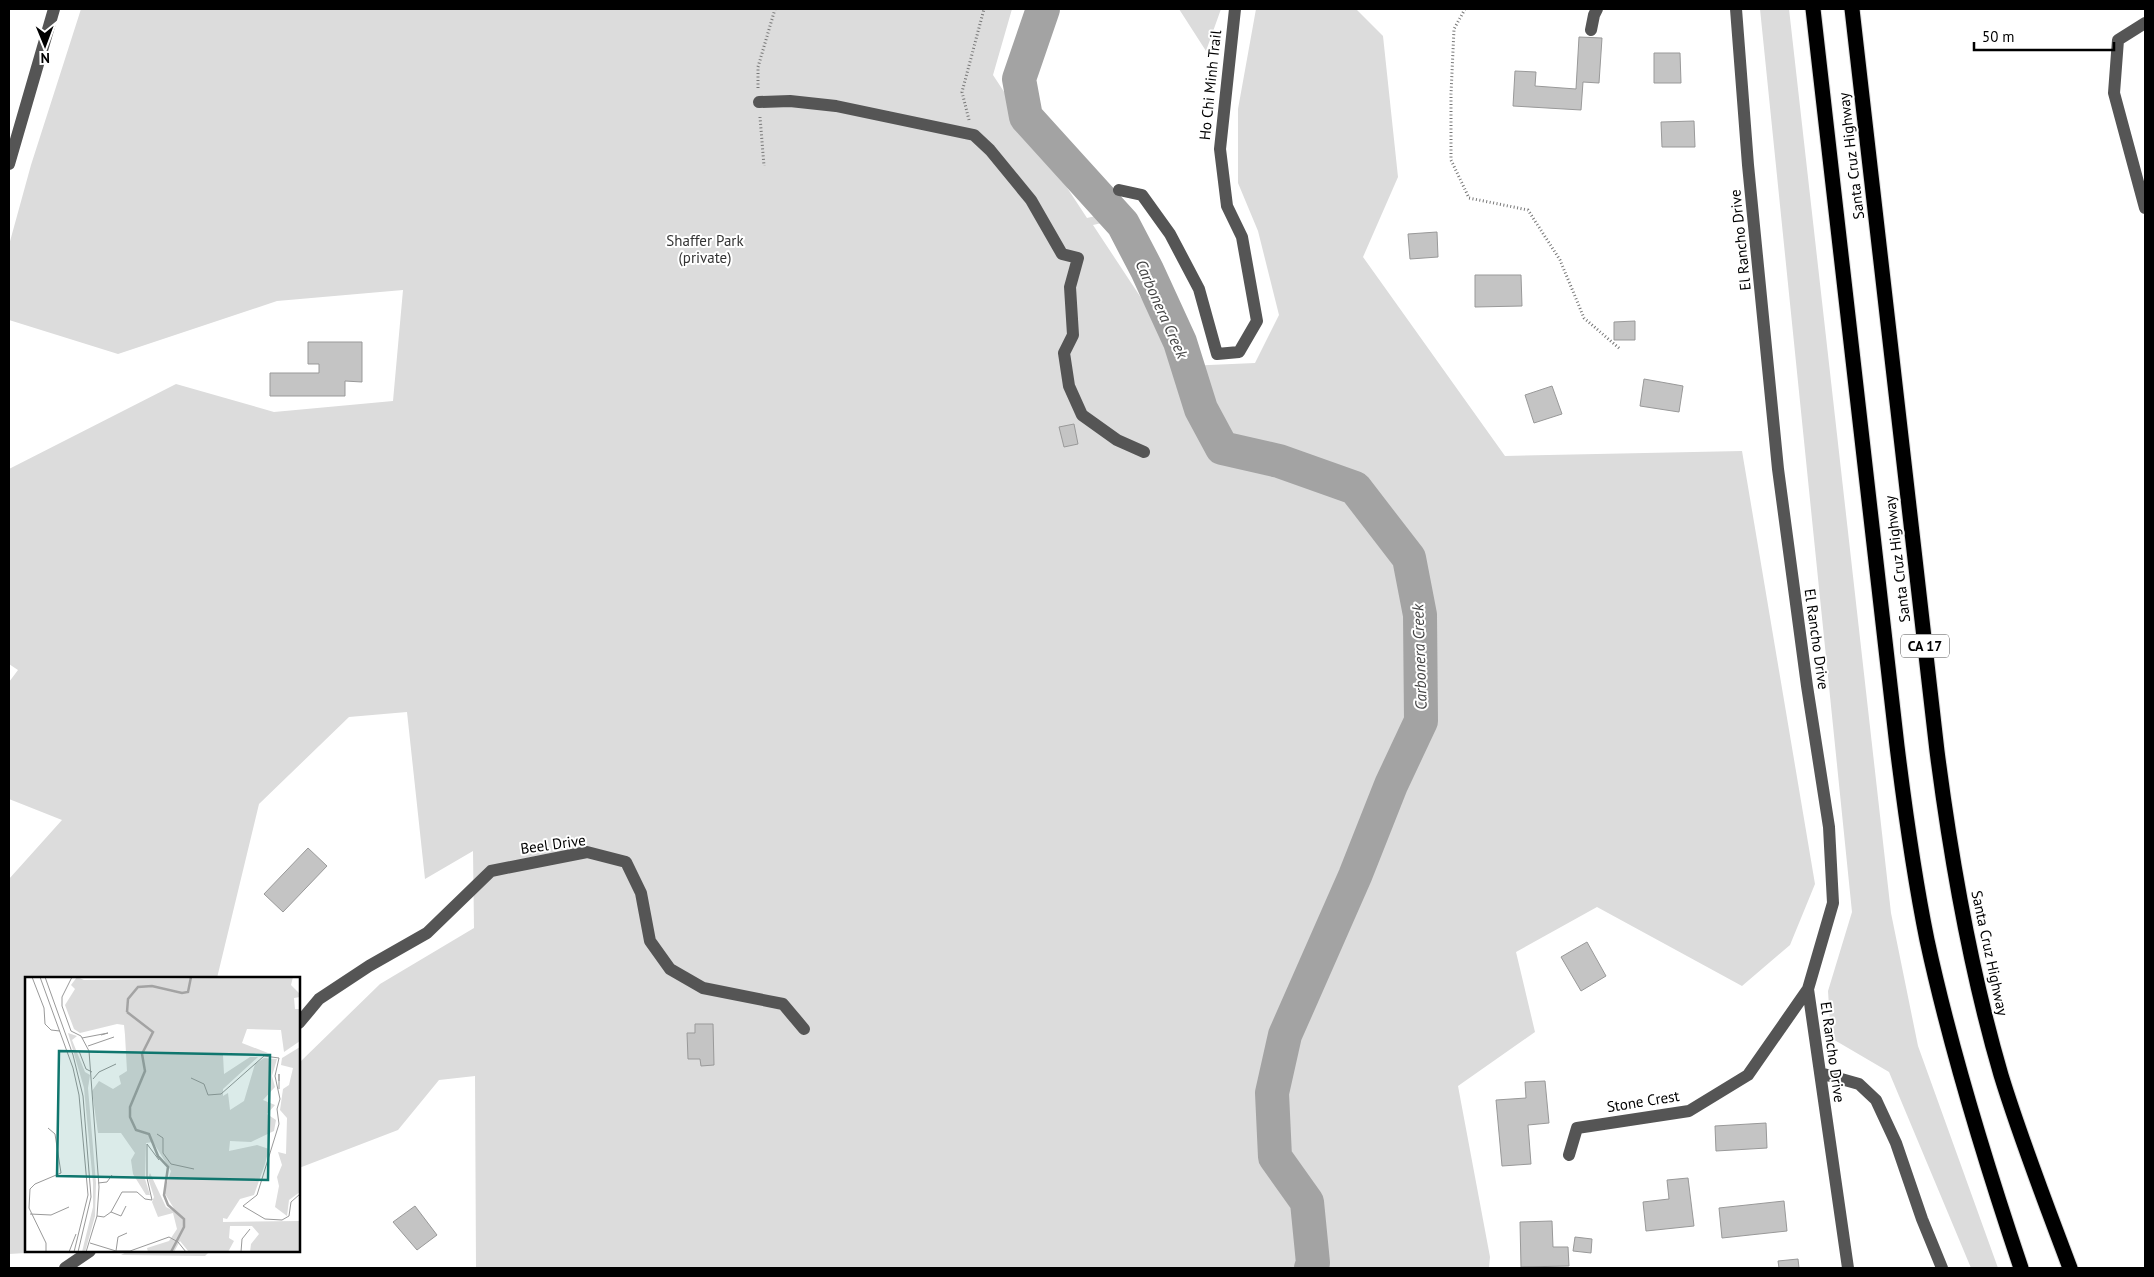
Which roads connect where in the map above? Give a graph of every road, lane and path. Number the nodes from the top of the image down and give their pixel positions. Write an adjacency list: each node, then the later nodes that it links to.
1 (54, 9): 13 (street)
2 (984, 9): 12 (path)
3 (1234, 9): 14 (street, Ho Chi Minh Trail)
4 (1465, 9): 16 (path)
5 (1597, 9): 10 (street)
6 (1736, 9): 18 (street, El Rancho Drive)
7 (1814, 9): 27 (highway, Santa Cruz Highway / CA 17)
8 (1852, 9): 28 (highway, Santa Cruz Highway / CA 17)
9 (2145, 23): 15 (street)
10 (1592, 30)
11 (759, 102): 12 (street)
12 (974, 135): 17 (street)
13 (9, 164)
14 (1119, 190)
15 (2145, 208)
16 (1620, 349)
17 (1144, 452)
18 (1808, 989): 21 (street, El Rancho Drive); 22 (street, Stone Crest)
19 (300, 1022): 20 (street, Beel Drive)
20 (804, 1029)
21 (1820, 1073): 25 (street, El Rancho Drive); 26 (street)
22 (1569, 1155)
23 (89, 1252): 24 (street)
24 (65, 1268)
25 (1848, 1268)
26 (1942, 1268)
27 (2021, 1268)
28 (2070, 1268)

